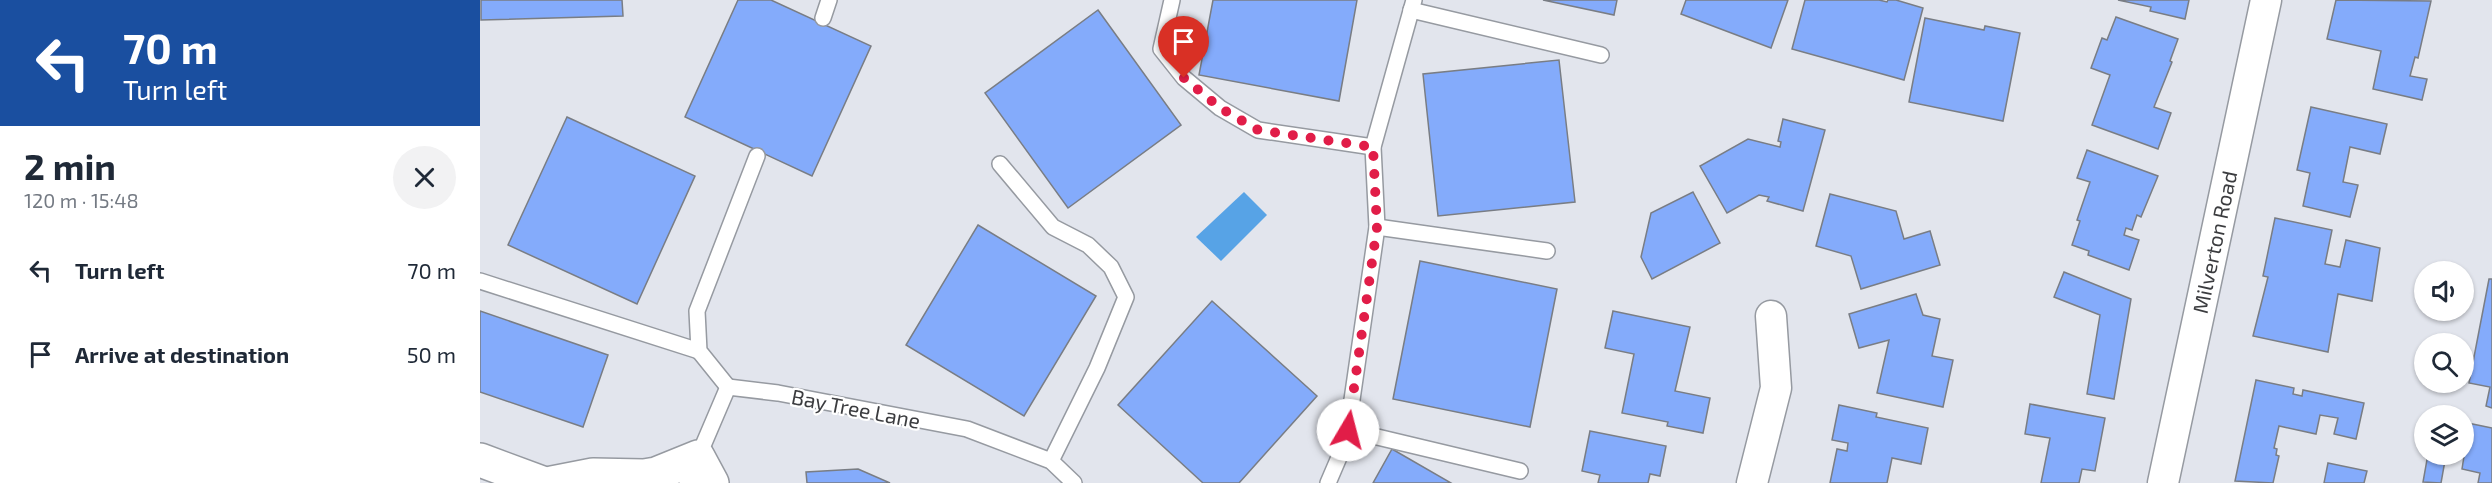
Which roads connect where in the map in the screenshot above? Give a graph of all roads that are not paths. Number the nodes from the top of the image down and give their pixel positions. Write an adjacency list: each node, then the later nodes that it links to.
1 (829, 0): 5 (lane)
2 (1172, 0): 7 (lane)
3 (2266, 0): 26 (street, Milverton Road)
4 (1413, 5): 6 (lane); 7 (lane)
5 (824, 18)
6 (1601, 55)
7 (1373, 147): 10 (lane)
8 (757, 156): 14 (lane)
9 (1000, 164): 18 (lane)
10 (1377, 227): 11 (lane); 16 (lane)
11 (1547, 251)
12 (480, 281): 14 (lane)
13 (1771, 316): 25 (street)
14 (699, 351): 15 (lane)
15 (728, 387): 18 (lane, Bay Tree Lane); 20 (lane)
16 (1348, 430): 19 (lane); 24 (lane)
17 (480, 460): 21 (main road)
18 (1051, 461): 23 (lane, Bay Tree Lane)
19 (1520, 471)
20 (699, 474): 22 (main road)
21 (542, 483)
22 (552, 483)
23 (1074, 483)
24 (1328, 483)
25 (1752, 483)
26 (2163, 483)

